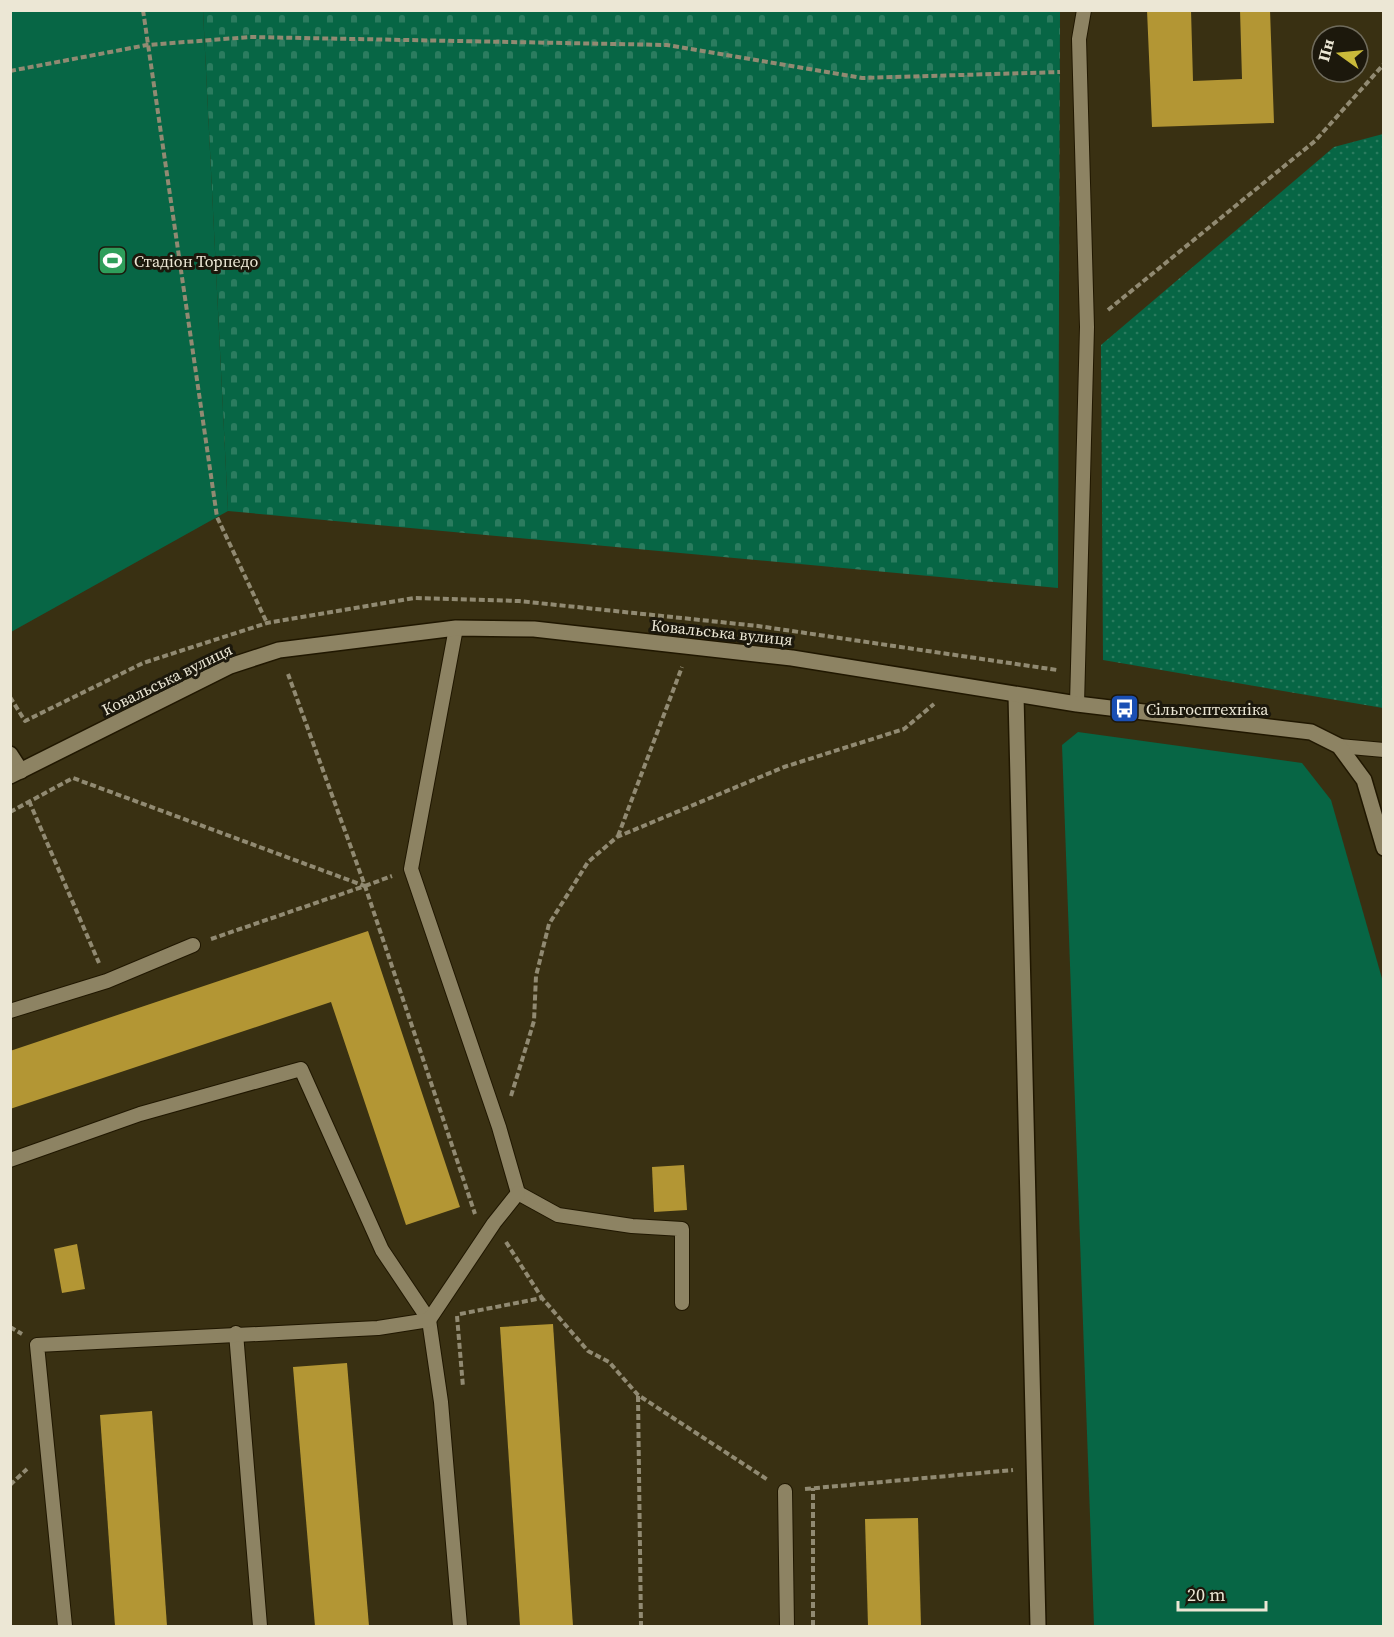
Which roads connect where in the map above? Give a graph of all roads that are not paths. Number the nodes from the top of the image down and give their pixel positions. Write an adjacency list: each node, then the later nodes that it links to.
1 (1084, 10): 4 (lane)
2 (456, 628): 3 (street, Ковальська вулиця); 8 (street, Ковальська вулиця); 13 (lane)
3 (1016, 695): 4 (street, Ковальська вулиця); 22 (street)
4 (1077, 704): 5 (street, Ковальська вулиця)
5 (1339, 746): 6 (lane); 9 (street, Ковальська вулиця)
6 (1383, 750)
7 (10, 754): 8 (street)
8 (16, 774)
9 (1383, 848)
10 (193, 945): 11 (lane)
11 (10, 1011)
12 (10, 1161): 15 (lane)
13 (518, 1193): 14 (lane); 15 (lane)
14 (682, 1303)
15 (429, 1320): 16 (lane); 20 (lane)
16 (236, 1333): 18 (lane); 19 (lane)
17 (785, 1491): 21 (lane)
18 (65, 1626)
19 (260, 1626)
20 (460, 1626)
21 (787, 1626)
22 (1038, 1626)

